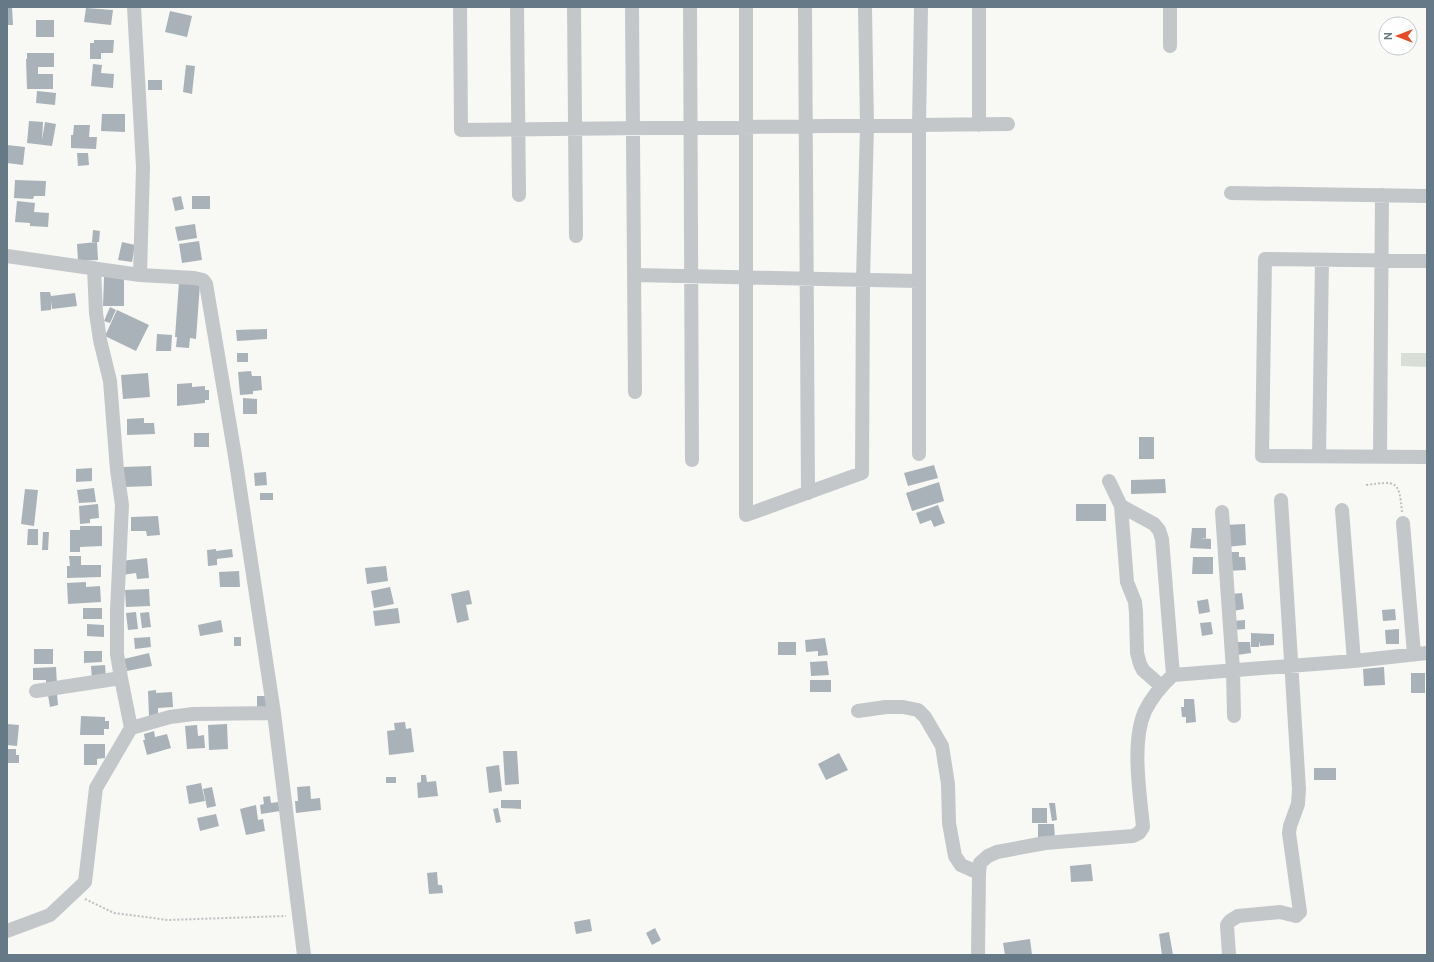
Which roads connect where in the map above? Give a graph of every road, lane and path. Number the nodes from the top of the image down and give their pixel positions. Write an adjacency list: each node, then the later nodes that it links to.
1 (134, 7): 34 (street)
2 (460, 7): 22 (street)
3 (517, 7): 22 (street)
4 (574, 7): 23 (street)
5 (632, 7): 20 (street)
6 (690, 7): 21 (street)
7 (746, 7): 18 (street)
8 (805, 7): 19 (street)
9 (865, 7): 16 (street)
10 (921, 7): 17 (street)
11 (979, 7): 15 (street)
12 (1170, 7): 13 (street)
13 (1170, 46)
14 (1008, 124): 15 (street)
15 (979, 125): 17 (street)
16 (867, 126): 17 (street); 19 (street); 39 (street)
17 (919, 126): 40 (street)
18 (746, 127): 19 (street); 21 (street); 37 (street)
19 (806, 127): 38 (street)
20 (633, 128): 21 (street); 23 (street); 35 (street)
21 (691, 128): 36 (street)
22 (519, 129): 23 (street); 25 (street)
23 (575, 129): 28 (street)
24 (1231, 193): 26 (street)
25 (519, 195)
26 (1382, 195): 27 (street); 31 (street)
27 (1427, 196)
28 (576, 236)
29 (7, 256): 33 (street)
30 (1322, 260): 31 (street); 43 (street); 43 (street)
31 (1382, 260): 32 (street); 44 (street)
32 (1427, 262)
33 (94, 268): 34 (street); 60 (street)
34 (140, 275): 64 (street)
35 (634, 275): 36 (street); 41 (street)
36 (691, 276): 37 (street); 46 (street)
37 (746, 278): 38 (street); 49 (street)
38 (806, 279): 39 (street); 49 (street)
39 (863, 280): 40 (street); 49 (street)
40 (919, 281): 42 (street)
41 (635, 392)
42 (919, 454)
43 (1319, 456): 44 (street)
44 (1380, 457): 45 (street)
45 (1427, 457)
46 (692, 460)
47 (1109, 481): 51 (street)
48 (1366, 485): 54 (path)
49 (808, 493)
50 (1281, 500): 57 (street)
51 (1121, 506): 59 (street); 61 (street)
52 (1342, 510): 56 (street)
53 (1222, 512): 58 (street)
54 (1403, 523): 55 (street)
55 (1420, 654): 56 (street)
56 (1354, 661): 57 (street)
57 (1292, 666): 58 (street); 73 (street)
58 (1233, 670): 59 (street); 65 (street)
59 (1173, 675): 61 (street)
60 (120, 678): 62 (street); 66 (street)
61 (1161, 686): 67 (street)
62 (36, 691)
63 (858, 711): 67 (street)
64 (274, 713): 66 (street); 69 (street)
65 (1234, 716)
66 (131, 728): 68 (street)
67 (979, 873): 72 (street)
68 (73, 893): 69 (path); 70 (street)
69 (300, 916): 71 (street)
70 (7, 931)
71 (304, 955)
72 (978, 955)
73 (1229, 955)

